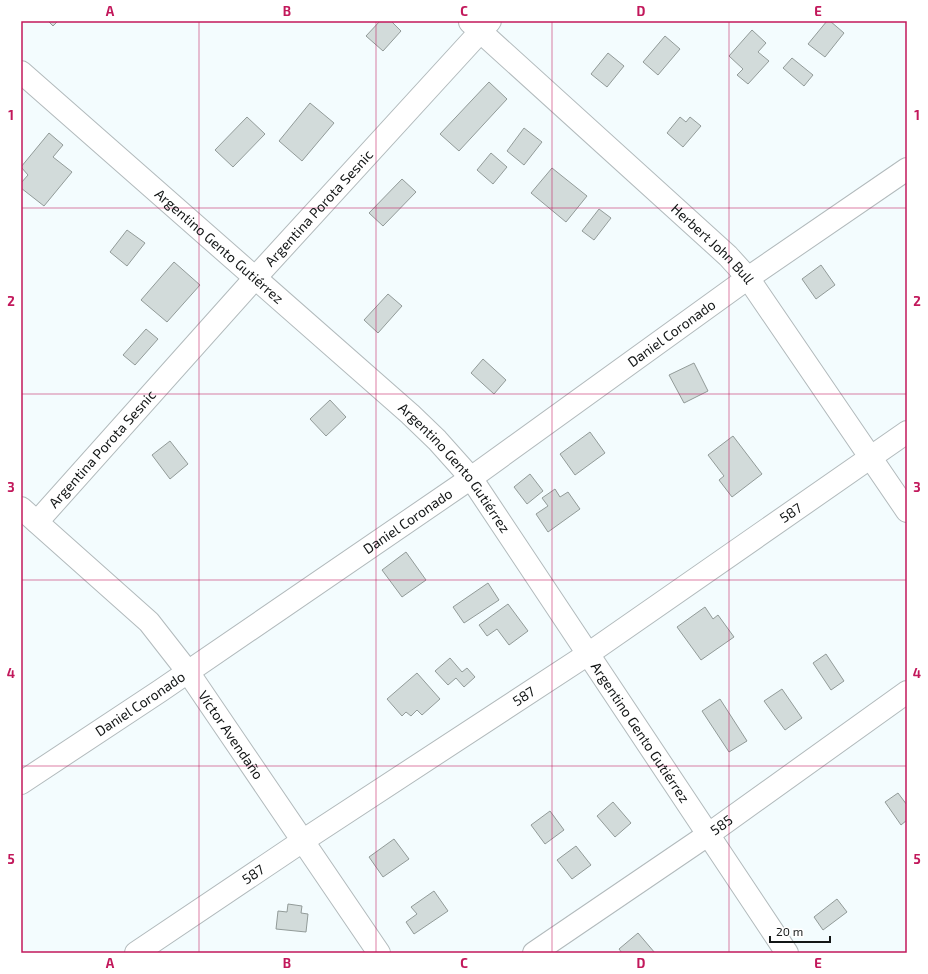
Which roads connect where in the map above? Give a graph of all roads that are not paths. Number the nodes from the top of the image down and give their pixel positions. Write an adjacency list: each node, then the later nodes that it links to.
1 (480, 24): 4 (street, Argentina Porota Sesnic); 5 (street, Herbert John Bull)
2 (21, 72): 4 (street, Argentino Gento Gutiérrez)
3 (907, 169): 5 (street, Daniel Coronado)
4 (255, 278): 8 (street, Argentino Gento Gutiérrez); 10 (street, Argentina Porota Sesnic)
5 (748, 278): 7 (street, Herbert John Bull); 8 (street, Daniel Coronado)
6 (907, 432): 7 (street, 587)
7 (871, 458): 9 (street, Herbert John Bull); 11 (street, 587)
8 (471, 478): 11 (street, Argentino Gento Gutiérrez); 12 (street, Daniel Coronado)
9 (907, 511)
10 (29, 515): 12 (street, Víctor Avendaño)
11 (588, 654): 15 (street, Argentino Gento Gutiérrez); 16 (street, 587)
12 (188, 672): 14 (street, Daniel Coronado); 16 (street, Víctor Avendaño)
13 (907, 692): 15 (street, 585)
14 (21, 783)
15 (709, 834): 19 (street, 585); 20 (street, Argentino Gento Gutiérrez)
16 (304, 840): 17 (street, 587); 18 (street, Víctor Avendaño)
17 (136, 953)
18 (379, 953)
19 (534, 953)
20 (787, 953)

